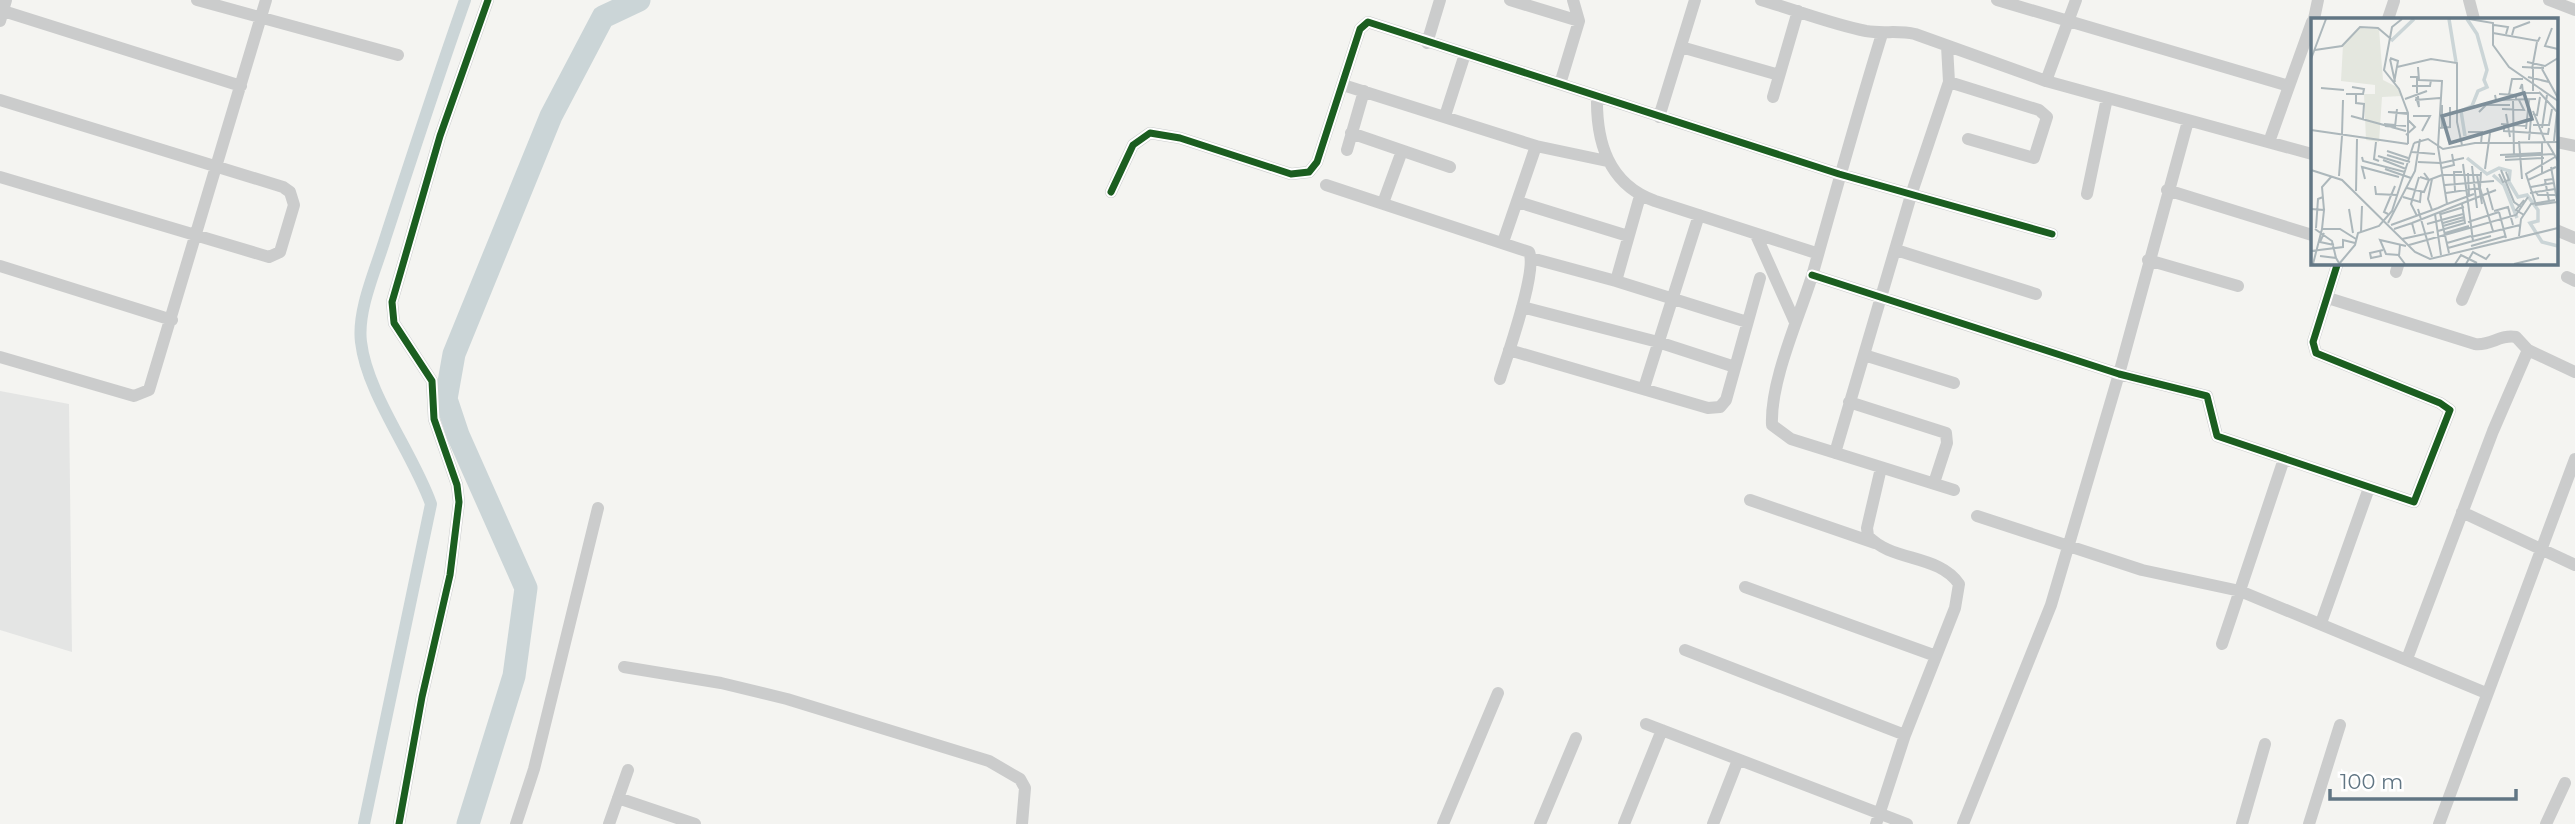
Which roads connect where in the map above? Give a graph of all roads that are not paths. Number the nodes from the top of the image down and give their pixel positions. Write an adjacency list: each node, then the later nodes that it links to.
1 (197, 0): 21 (street)
2 (266, 0): 21 (street)
3 (488, 0): 143 (street)
4 (1440, 0): 26 (street)
5 (1510, 0): 22 (street)
6 (1573, 0): 22 (street)
7 (1695, 0): 28 (street)
8 (1761, 0): 17 (street)
9 (1997, 0): 23 (street)
10 (2076, 0): 23 (street)
11 (2318, 0): 18 (street)
12 (2469, 0): 20 (street)
13 (2549, 0): 15 (street)
14 (2394, 1): 19 (street)
15 (2575, 10)
16 (2, 11): 36 (street)
17 (1798, 11): 25 (street); 31 (street)
18 (2314, 18)
19 (2388, 18)
20 (2474, 18)
21 (260, 19): 30 (street); 36 (street)
22 (1579, 21): 34 (street)
23 (2066, 23): 32 (street); 37 (street)
24 (2311, 26): 37 (street)
25 (1882, 34): 27 (street); 56 (street)
26 (1427, 43): 29 (street); 35 (street)
27 (1947, 46): 32 (street); 33 (street)
28 (1681, 47): 31 (street); 44 (street)
29 (1465, 54): 34 (street); 43 (street)
30 (398, 55)
31 (1779, 75): 40 (street)
32 (2046, 81): 41 (street)
33 (1949, 82): 47 (street); 61 (street)
34 (1560, 84): 39 (street)
35 (1343, 85): 38 (street); 60 (street)
36 (241, 86): 54 (street)
37 (2289, 86): 48 (street)
38 (1364, 91): 43 (street); 46 (street)
39 (1597, 96): 44 (street); 53 (street)
40 (1773, 97)
41 (2107, 98): 45 (street); 62 (street)
42 (0, 100): 54 (street)
43 (1445, 116): 49 (street)
44 (1659, 117): 56 (street)
45 (2188, 121): 48 (street); 59 (street)
46 (1351, 133): 50 (street); 51 (street)
47 (1968, 139)
48 (2269, 142): 52 (street)
49 (1536, 146): 53 (street); 64 (street)
50 (1347, 150)
51 (1402, 151): 55 (street); 65 (street)
52 (2311, 154)
53 (1607, 161): 63 (street)
54 (218, 166): 69 (street); 69 (street)
55 (1450, 167)
56 (1839, 173): 61 (street); 76 (street)
57 (0, 177): 69 (street)
58 (1326, 185): 65 (street)
59 (2167, 190): 71 (street); 78 (street)
60 (1111, 192)
61 (1912, 192): 68 (street); 75 (street)
62 (2087, 194)
63 (1640, 196): 66 (street); 72 (street)
64 (1518, 202): 72 (street); 74 (street)
65 (1383, 204): 74 (street)
66 (1699, 215): 70 (street); 88 (street)
67 (2558, 231): 73 (street)
68 (2052, 234)
69 (197, 235): 92 (street)
70 (1756, 235): 76 (street); 94 (street)
71 (2311, 235)
72 (1628, 236): 84 (street)
73 (2575, 238)
74 (1503, 242): 77 (street)
75 (1896, 250): 86 (street); 87 (street)
76 (1816, 253): 82 (street)
77 (1531, 258): 84 (street); 91 (street)
78 (2148, 260): 85 (street); 102 (street)
79 (2337, 264): 89 (street)
80 (2477, 264): 90 (street)
81 (0, 266): 92 (street)
82 (1812, 275): 87 (street); 94 (street)
83 (1760, 278): 93 (street)
84 (1616, 281): 88 (street)
85 (2238, 286)
86 (2036, 294)
87 (1882, 295): 98 (street); 102 (street)
88 (1672, 298): 93 (street); 95 (street)
89 (2328, 298): 97 (street); 112 (street)
90 (2462, 300)
91 (1522, 307): 95 (street); 96 (street)
92 (172, 320): 99 (street)
93 (1747, 322): 100 (street)
94 (1795, 322): 107 (street)
95 (1658, 342): 100 (street); 105 (street)
96 (1509, 350): 103 (street); 105 (street)
97 (2529, 350): 101 (street); 116 (street)
98 (1864, 355): 104 (street); 106 (street)
99 (0, 357)
100 (1735, 367): 105 (street)
101 (2575, 372)
102 (2119, 374): 108 (street); 119 (street)
103 (1500, 379)
104 (1954, 383)
105 (1644, 388)
106 (1849, 402): 107 (street); 111 (street)
107 (1835, 453): 110 (street)
108 (2284, 459): 112 (street); 123 (street)
109 (2575, 459): 120 (street)
110 (1881, 468): 111 (street); 118 (street)
111 (1934, 483): 113 (street)
112 (2368, 488): 124 (street)
113 (1954, 490)
114 (1750, 500): 118 (street)
115 (598, 508): 144 (street)
116 (2462, 512): 120 (street); 128 (street)
117 (1977, 516): 119 (street)
118 (1875, 543): 127 (street)
119 (2067, 547): 123 (street); 153 (street)
120 (2540, 548): 121 (street); 131 (street)
121 (2575, 565)
122 (1745, 587): 127 (street)
123 (2240, 592): 124 (street); 125 (street)
124 (2321, 623): 128 (street)
125 (2222, 644)
126 (1685, 650): 135 (street)
127 (1936, 656): 135 (street)
128 (2407, 660): 131 (street)
129 (624, 667): 147 (street)
130 (1498, 693): 148 (street)
131 (2486, 693): 156 (street)
132 (1647, 723): 134 (street)
133 (2340, 725): 155 (street)
134 (1662, 730): 138 (street); 150 (street)
135 (1905, 735): 142 (street)
136 (1576, 738): 149 (street)
137 (2265, 744): 154 (street)
138 (1738, 760): 142 (street); 151 (street)
139 (628, 771): 141 (street)
140 (2565, 783): 157 (street)
141 (618, 798): 145 (street); 146 (street)
142 (1877, 818): 152 (street)
143 (399, 824)
144 (516, 824)
145 (609, 824)
146 (695, 824)
147 (1022, 824)
148 (1443, 824)
149 (1540, 824)
150 (1624, 824)
151 (1713, 824)
152 (1908, 824)
153 (1963, 824)
154 (2242, 824)
155 (2309, 824)
156 (2439, 824)
157 (2546, 824)

